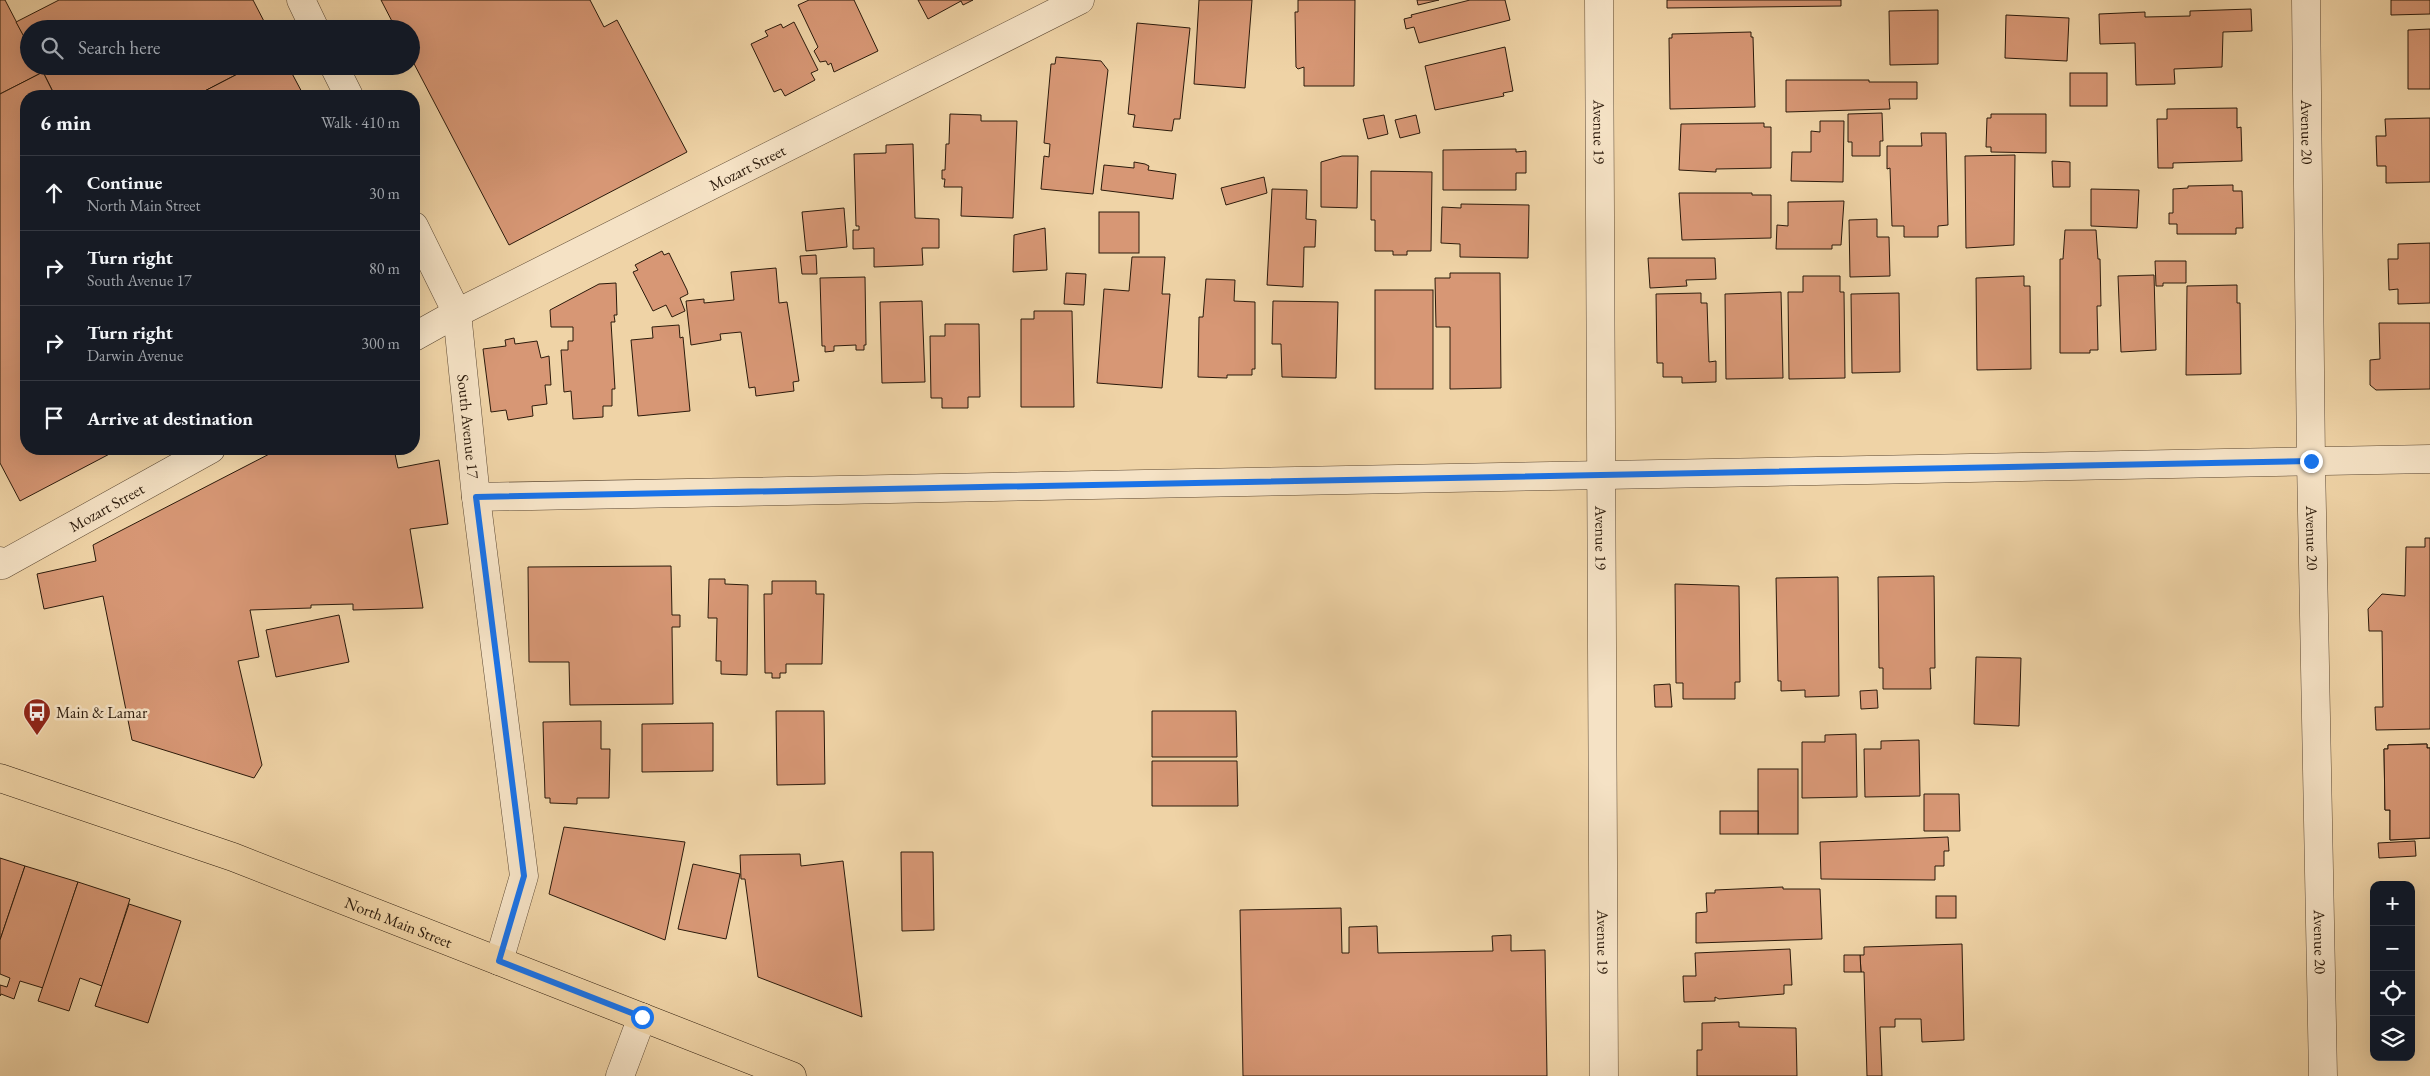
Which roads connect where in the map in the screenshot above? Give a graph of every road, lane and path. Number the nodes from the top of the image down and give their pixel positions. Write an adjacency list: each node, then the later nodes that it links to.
1 (301, 0): 5 (street)
2 (1080, 0): 9 (street, Mozart Street)
3 (1598, 0): 14 (street, Avenue 19)
4 (2306, 0): 13 (street, Avenue 20)
5 (311, 20)
6 (338, 75): 7 (street)
7 (346, 90)
8 (420, 238): 9 (street, South Avenue 17)
9 (457, 313): 10 (street, Mozart Street); 15 (street, South Avenue 17)
10 (420, 334)
11 (200, 455): 16 (street, Mozart Street)
12 (2430, 459): 13 (street)
13 (2311, 461): 14 (street); 23 (street, Avenue 20)
14 (1602, 476): 15 (street); 22 (street, Avenue 19)
15 (476, 497): 18 (street, South Avenue 17)
16 (1, 563)
17 (0, 778): 18 (main road, North Main Street)
18 (499, 961): 19 (main road, North Main Street)
19 (642, 1017): 20 (street); 21 (main road, North Main Street)
20 (620, 1076)
21 (792, 1076)
22 (1604, 1076)
23 (2323, 1076)

